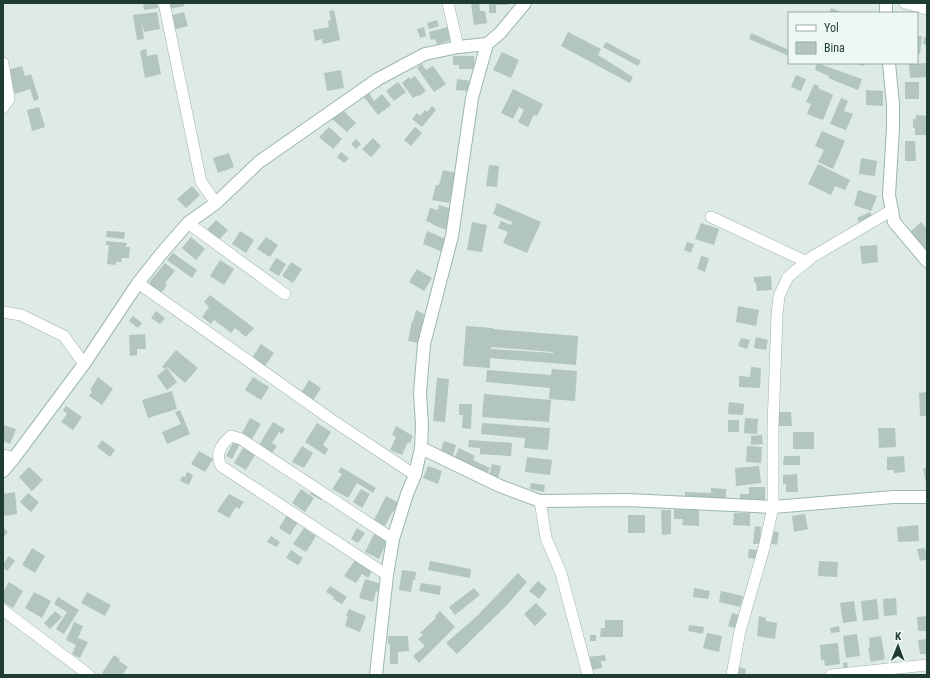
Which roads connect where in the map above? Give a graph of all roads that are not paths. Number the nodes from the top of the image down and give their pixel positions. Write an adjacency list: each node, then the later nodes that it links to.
1 (164, 3): 11 (street)
2 (448, 3): 7 (street)
3 (905, 3): 5 (street)
4 (523, 4): 6 (street)
5 (927, 9)
6 (487, 44): 7 (street); 21 (street)
7 (458, 47): 11 (street)
8 (3, 63): 10 (street)
9 (889, 64): 12 (street)
10 (3, 108)
11 (216, 203): 14 (street)
12 (892, 210): 15 (street); 16 (street)
13 (711, 217): 16 (street)
14 (188, 224): 17 (street); 18 (street)
15 (927, 261)
16 (807, 262): 27 (street)
17 (138, 283): 20 (street); 24 (street)
18 (284, 294)
19 (3, 312): 20 (street)
20 (84, 364): 22 (street)
21 (421, 448): 24 (street); 26 (street)
22 (9, 457): 23 (street)
23 (3, 471)
24 (415, 475): 28 (street)
25 (927, 497): 27 (street)
26 (540, 501): 27 (street); 34 (street)
27 (773, 507): 35 (street)
28 (393, 539): 29 (street); 29 (street)
29 (387, 575): 33 (street)
30 (3, 610): 32 (street)
31 (927, 665): 36 (street)
32 (89, 675)
33 (376, 675)
34 (588, 675)
35 (732, 675)
36 (831, 675)

